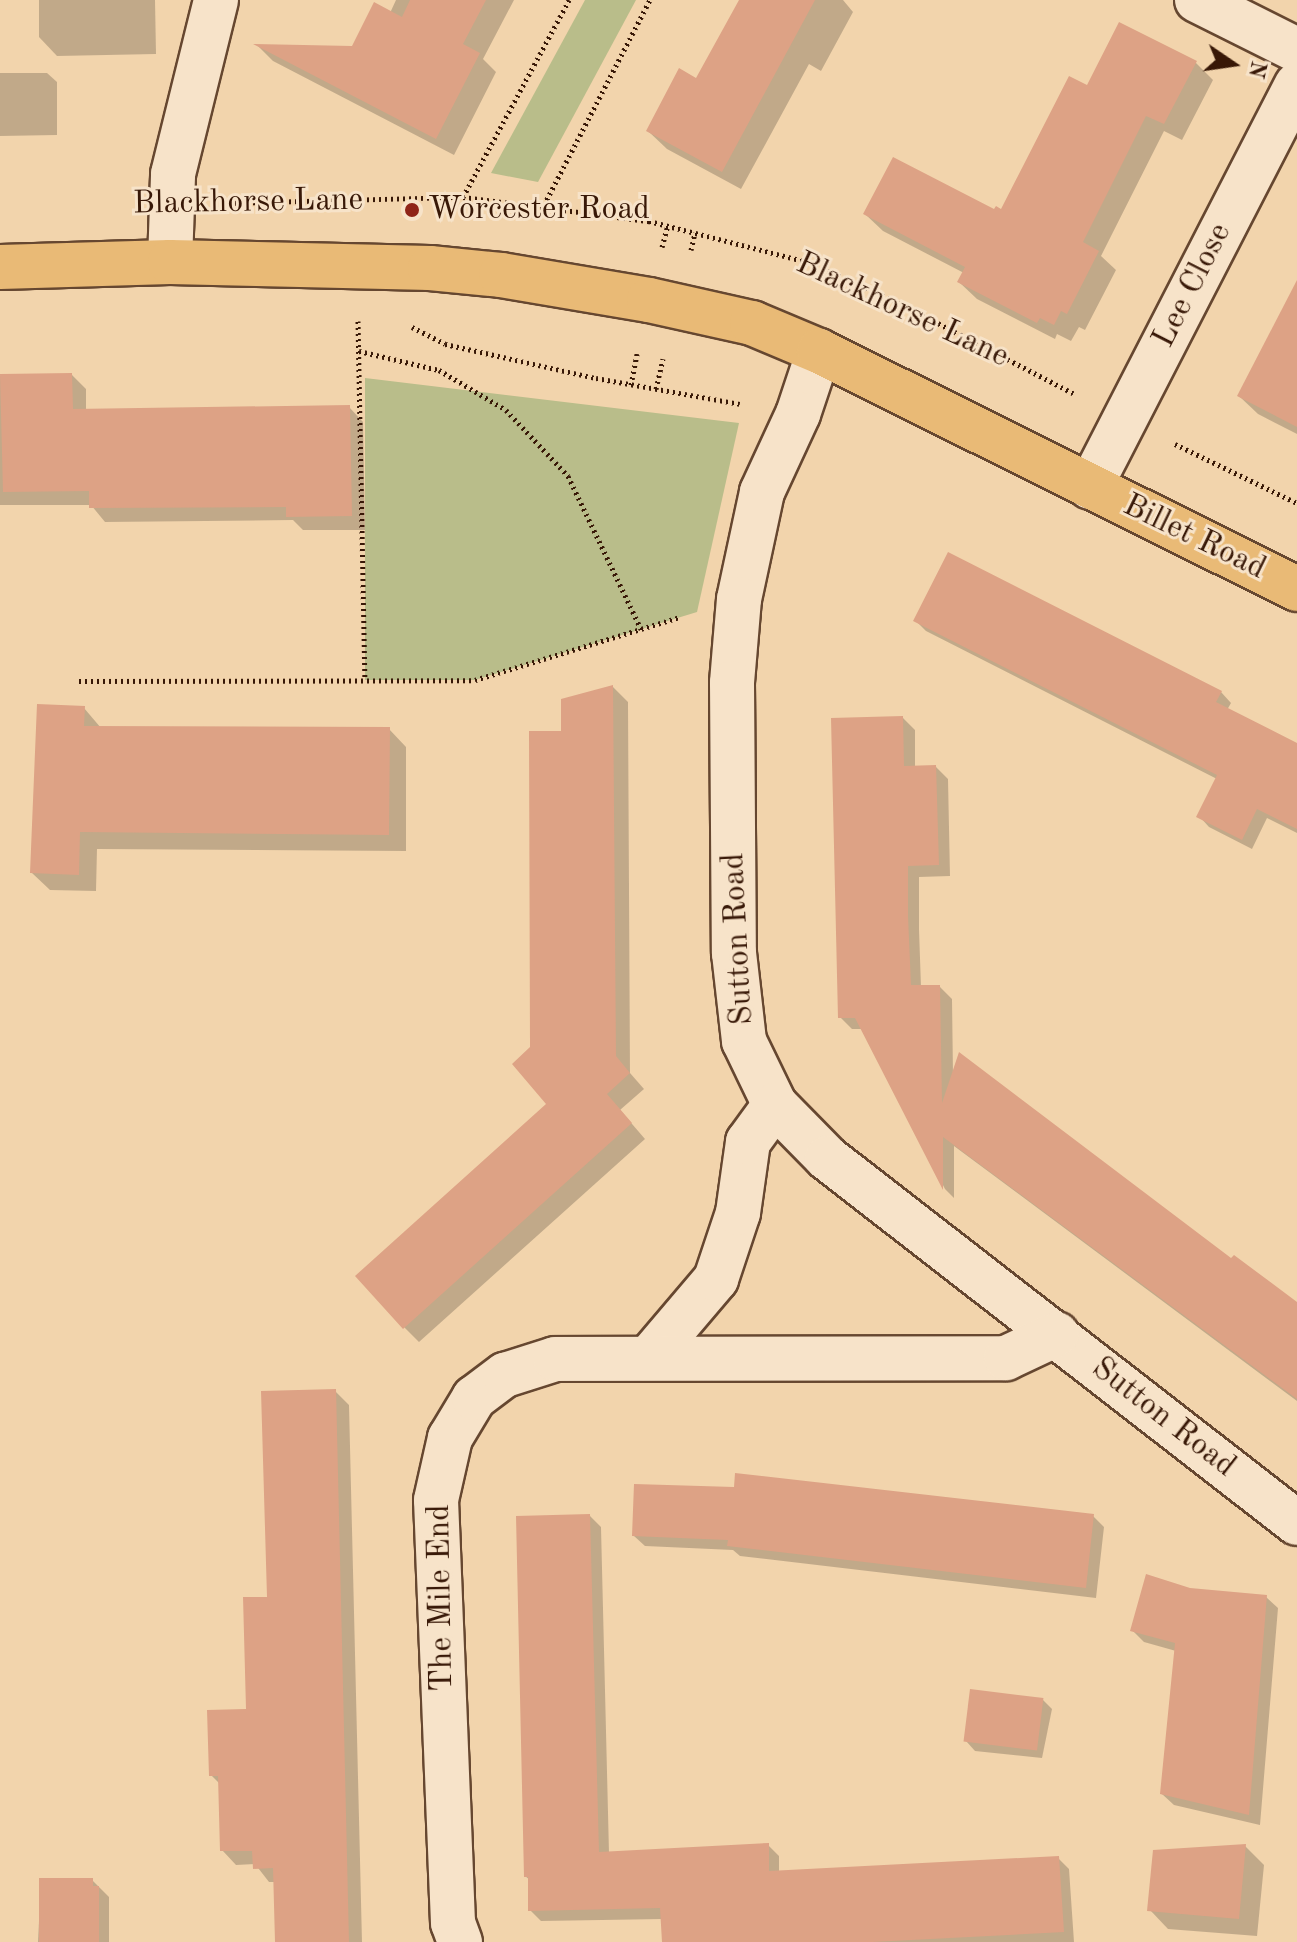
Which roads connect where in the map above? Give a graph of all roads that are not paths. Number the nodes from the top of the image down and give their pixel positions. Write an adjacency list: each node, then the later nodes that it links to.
1 (216, 0): 5 (street)
2 (1197, 0): 3 (street)
3 (1297, 50)
4 (1297, 85): 8 (street, Lee Close)
5 (170, 262): 6 (main road, Blackhorse Lane); 7 (main road, Blackhorse Lane)
6 (0, 267)
7 (819, 351): 8 (main road, Blackhorse Lane); 10 (street, Sutton Road)
8 (1090, 487): 9 (main road, Billet Road)
9 (1297, 589)
10 (775, 1105): 11 (street, Sutton Road); 12 (street)
11 (1057, 1334): 12 (street, The Mile End); 13 (street, Sutton Road)
12 (649, 1358): 14 (street, The Mile End)
13 (1297, 1523)
14 (460, 1942)

